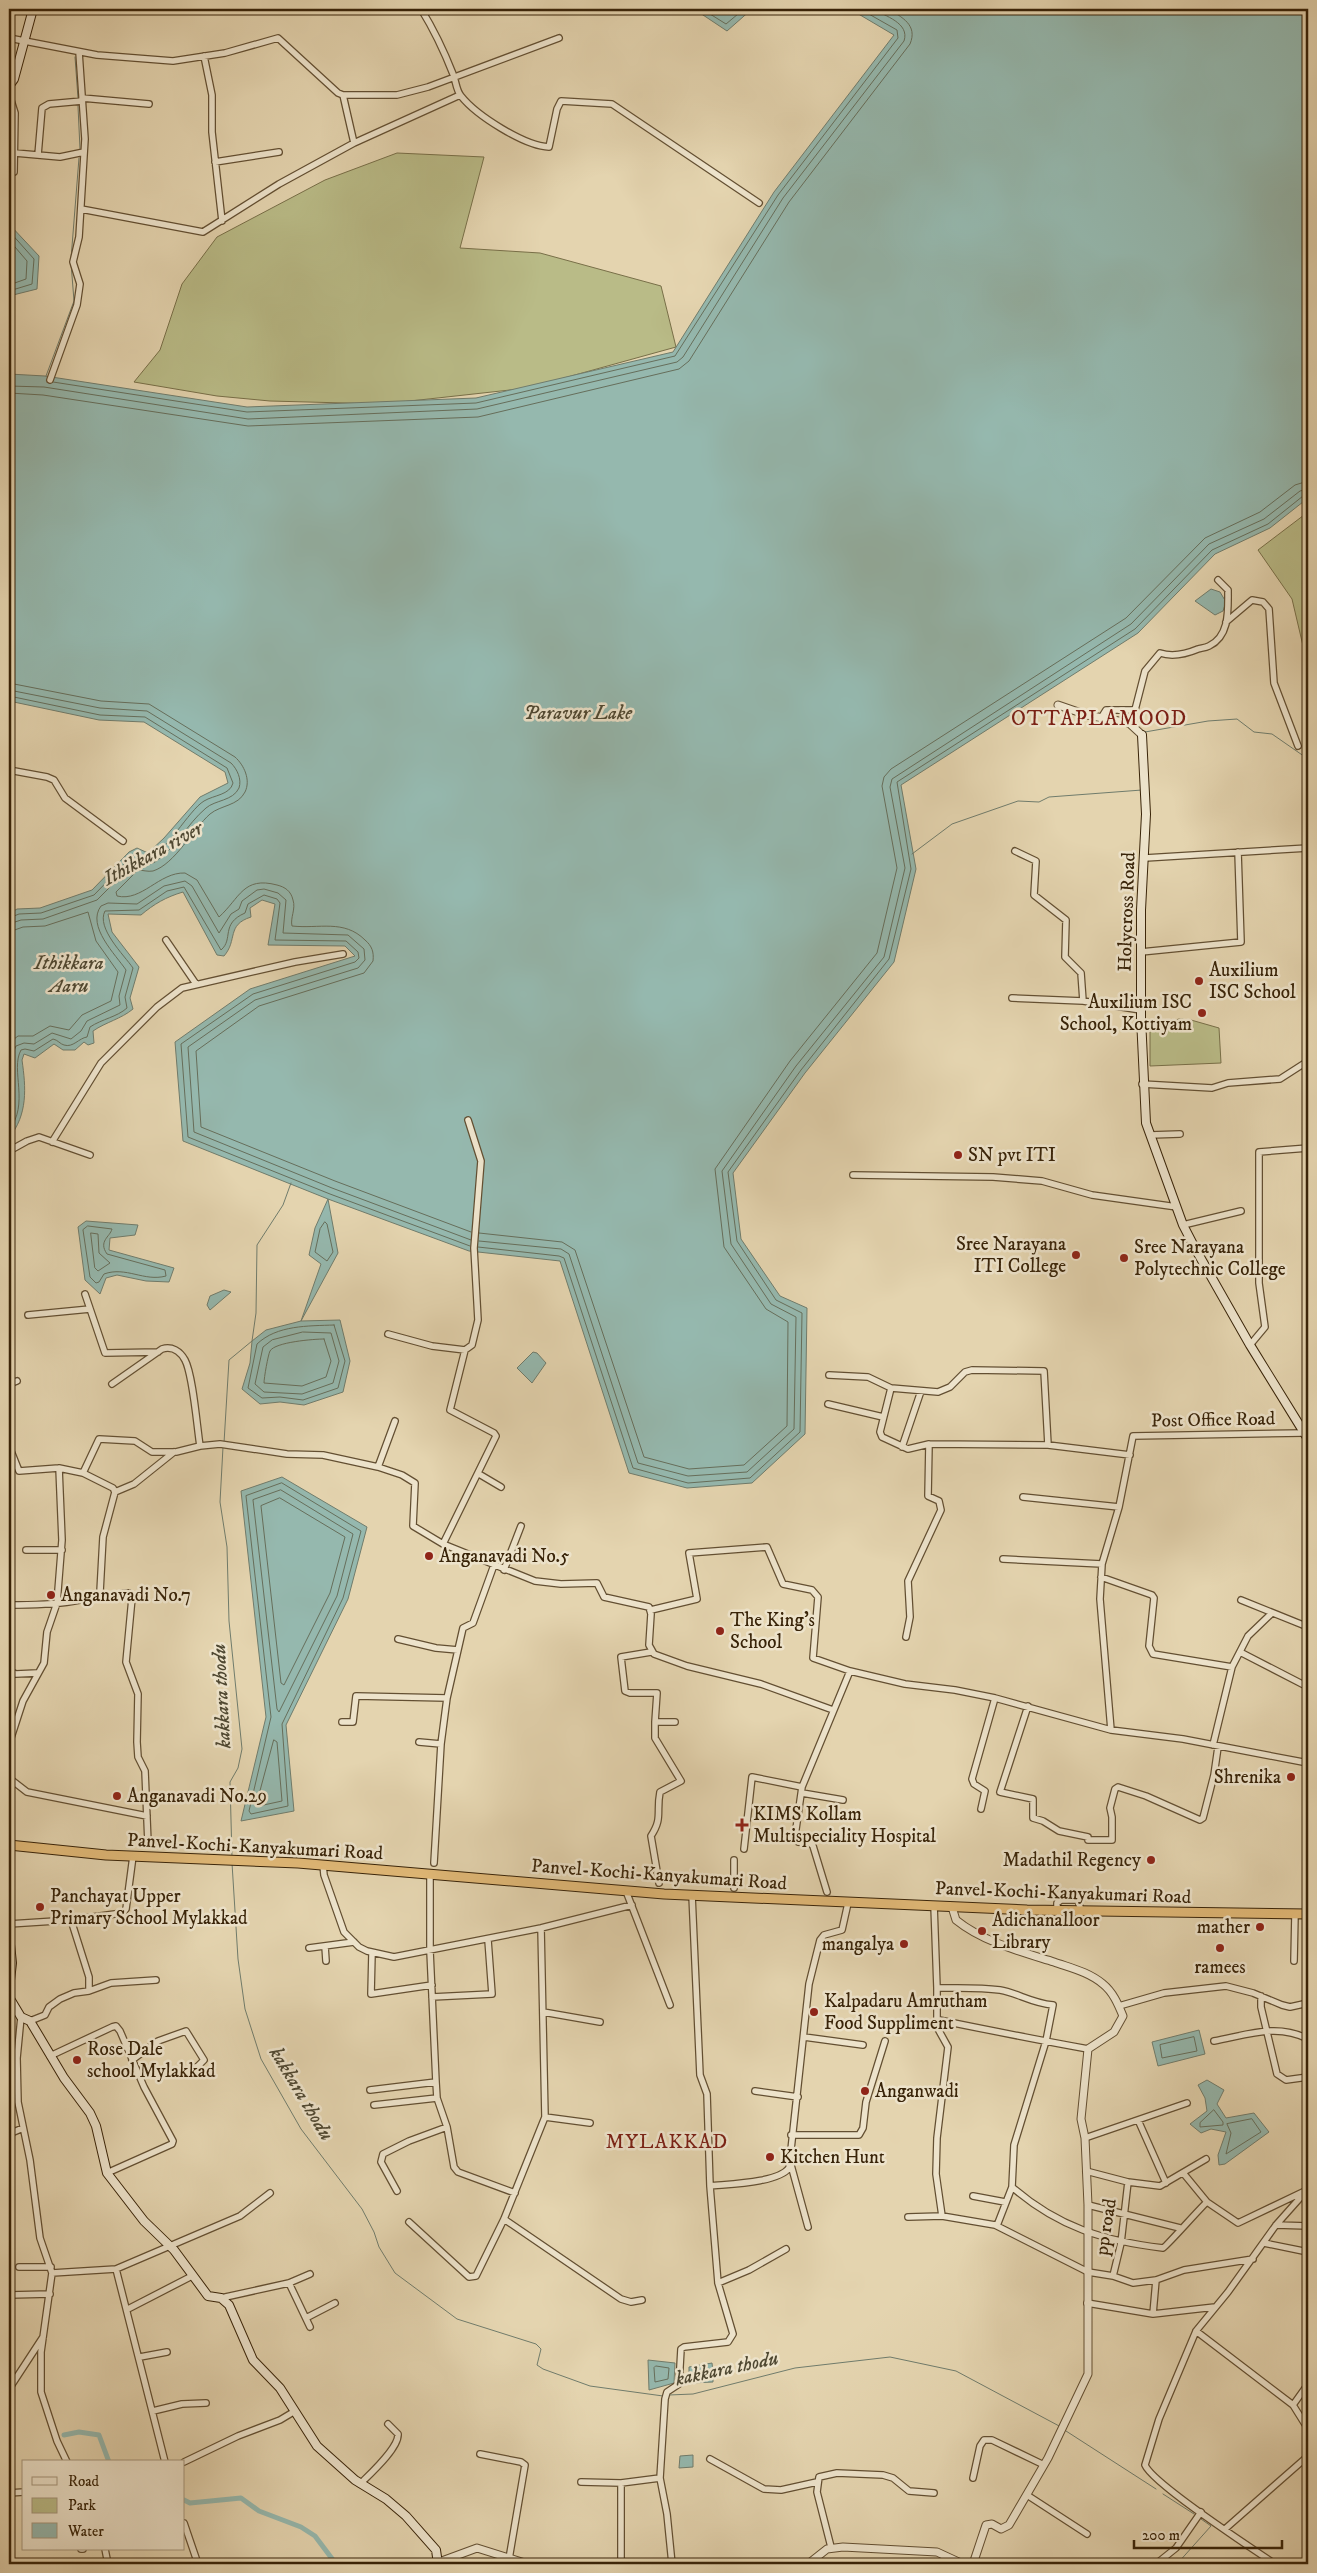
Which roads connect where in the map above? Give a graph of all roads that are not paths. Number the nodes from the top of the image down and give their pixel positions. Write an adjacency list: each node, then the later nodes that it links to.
1 (33, 9): 5 (main road)
2 (421, 9): 8 (street)
3 (9, 38): 5 (street)
4 (559, 38): 8 (street)
5 (23, 41): 6 (street); 9 (main road)
6 (78, 52): 7 (street); 13 (street)
7 (204, 56): 11 (street); 20 (street)
8 (455, 78): 11 (street); 12 (street)
9 (9, 86)
10 (9, 94): 18 (street)
11 (343, 95): 15 (street)
12 (460, 95): 15 (street); 22 (street)
13 (82, 99): 14 (street); 16 (street); 19 (street)
14 (149, 104)
15 (354, 142): 24 (street)
16 (84, 152): 19 (street); 23 (street)
17 (279, 152): 20 (street)
18 (15, 153): 19 (street); 21 (street)
19 (38, 155)
20 (215, 162): 24 (street)
21 (14, 172)
22 (760, 203)
23 (81, 209): 24 (street); 25 (street)
24 (222, 221)
25 (50, 380)
26 (1218, 580): 27 (street)
27 (1226, 622): 29 (street); 31 (street)
28 (1058, 705): 29 (street)
29 (1101, 718): 30 (street)
30 (1140, 732): 37 (main road, Holycross Road)
31 (1298, 746)
32 (9, 770): 33 (street)
33 (123, 841)
34 (1308, 848): 36 (street)
35 (1015, 851): 43 (street)
36 (1238, 852): 37 (street); 39 (street)
37 (1145, 858): 39 (main road, Holycross Road)
38 (166, 940): 41 (street)
39 (1141, 952): 44 (main road, Holycross Road)
40 (343, 954): 41 (street)
41 (196, 984): 50 (street)
42 (1012, 998): 43 (street)
43 (1083, 1001): 44 (street)
44 (1141, 1010): 46 (main road, Holycross Road)
45 (1308, 1061): 46 (street)
46 (1142, 1084): 49 (main road, Holycross Road)
47 (468, 1120): 63 (street)
48 (1180, 1134): 49 (street)
49 (1150, 1135): 55 (main road, Holycross Road)
50 (52, 1142): 52 (street); 53 (street)
51 (1308, 1148): 62 (street)
52 (9, 1151)
53 (90, 1156)
54 (853, 1175): 55 (street)
55 (1177, 1207): 57 (main road, Holycross Road)
56 (1241, 1212): 57 (street)
57 (1184, 1225): 62 (main road, Holycross Road)
58 (85, 1294): 59 (street)
59 (90, 1309): 60 (street); 64 (street)
60 (28, 1314)
61 (388, 1334): 63 (street)
62 (1250, 1345): 76 (main road, Holycross Road)
63 (465, 1350): 87 (street)
64 (158, 1352): 70 (street); 79 (street)
65 (1012, 1363): 66 (street)
66 (1012, 1370): 72 (street); 80 (street)
67 (829, 1375): 71 (street)
68 (17, 1382): 69 (street)
69 (9, 1384)
70 (112, 1384)
71 (891, 1388): 72 (street); 74 (street)
72 (921, 1391): 81 (street)
73 (828, 1404): 74 (street)
74 (884, 1417): 81 (street)
75 (395, 1421): 84 (street)
76 (1306, 1436): 83 (street, Post Office Road)
77 (929, 1444): 80 (street); 81 (street); 108 (street)
78 (9, 1446): 85 (street)
79 (200, 1446): 82 (street); 84 (street)
80 (1048, 1446): 83 (street)
81 (902, 1447)
82 (174, 1452): 86 (street); 89 (street)
83 (1130, 1455): 91 (street, Post Office Road)
84 (378, 1467): 93 (street)
85 (59, 1468): 86 (street); 95 (street)
86 (83, 1473): 89 (street)
87 (479, 1474): 88 (street); 93 (street)
88 (501, 1488)
89 (115, 1492): 101 (street)
90 (1023, 1497): 91 (street)
91 (1119, 1507): 97 (street, Post Office Road)
92 (521, 1526): 99 (street)
93 (442, 1544): 98 (street)
94 (26, 1550): 95 (street)
95 (62, 1550): 103 (street)
96 (1003, 1559): 97 (street)
97 (1102, 1564): 100 (street, Post Office Road)
98 (494, 1565): 99 (street); 110 (street)
99 (504, 1570): 105 (street)
100 (1101, 1577): 113 (street); 125 (street, Post Office Road)
101 (94, 1597): 103 (street); 135 (street)
102 (1241, 1600): 106 (street)
103 (57, 1603): 104 (street); 116 (street)
104 (9, 1605)
105 (651, 1610): 111 (street); 115 (street)
106 (1272, 1613): 107 (street); 112 (street)
107 (1308, 1627)
108 (906, 1637)
109 (398, 1639): 110 (street)
110 (458, 1650): 118 (street)
111 (651, 1652): 121 (street); 123 (street)
112 (1240, 1652): 113 (street); 117 (street)
113 (1232, 1666): 129 (street)
114 (9, 1671): 116 (street)
115 (850, 1671): 119 (street); 121 (street)
116 (38, 1673): 127 (street)
117 (1308, 1685)
118 (447, 1698): 122 (street); 128 (street)
119 (995, 1698): 120 (street); 134 (street)
120 (1028, 1706): 125 (street); 129 (street)
121 (833, 1710): 132 (street)
122 (342, 1722)
123 (655, 1722): 124 (street); 144 (street)
124 (675, 1722)
125 (1111, 1730): 129 (street)
126 (419, 1742): 128 (street)
127 (9, 1744)
128 (440, 1744): 141 (street)
129 (1216, 1746): 130 (street)
130 (1308, 1763)
131 (9, 1778): 135 (street)
132 (802, 1790): 133 (street); 138 (street); 147 (street)
133 (843, 1800)
134 (981, 1809)
135 (147, 1816): 136 (street)
136 (148, 1843)
137 (9, 1845): 139 (highway, Panvel-Kochi-Kanyakumari Road)
138 (744, 1849)
139 (133, 1856): 142 (highway, Panvel-Kochi-Kanyakumari Road); 155 (street)
140 (734, 1860): 145 (street)
141 (434, 1863)
142 (323, 1865): 143 (highway, Panvel-Kochi-Kanyakumari Road); 160 (street)
143 (430, 1874): 146 (highway, Panvel-Kochi-Kanyakumari Road); 163 (street)
144 (659, 1883)
145 (734, 1888)
146 (626, 1891): 148 (highway, Panvel-Kochi-Kanyakumari Road); 150 (street)
147 (827, 1892)
148 (692, 1895): 149 (highway, Panvel-Kochi-Kanyakumari Road); 221 (street)
149 (848, 1903): 151 (highway, Panvel-Kochi-Kanyakumari Road); 186 (street)
150 (632, 1905): 157 (street); 176 (street)
151 (934, 1905): 152 (highway, Panvel-Kochi-Kanyakumari Road); 169 (street)
152 (952, 1907): 153 (highway, Panvel-Kochi-Kanyakumari Road); 177 (street)
153 (1296, 1914): 154 (highway, Panvel-Kochi-Kanyakumari Road); 166 (street)
154 (1308, 1914)
155 (71, 1920): 156 (street); 171 (street)
156 (9, 1924)
157 (541, 1928): 159 (street); 179 (street)
158 (9, 1934): 170 (main road)
159 (488, 1940): 163 (street); 174 (street)
160 (354, 1942): 161 (street); 164 (street)
161 (325, 1946): 162 (street); 165 (street)
162 (309, 1948)
163 (430, 1951): 164 (street); 168 (street)
164 (372, 1953): 168 (street)
165 (326, 1960)
166 (1294, 1961)
167 (156, 1980): 171 (street)
168 (432, 1985): 174 (street)
169 (937, 1988): 182 (street); 189 (street)
170 (9, 1989)
171 (89, 1991): 183 (street)
172 (1261, 1996): 175 (street); 177 (street); 185 (street)
173 (9, 1997): 178 (main road)
174 (432, 1997): 199 (street)
175 (1308, 2003)
176 (670, 2005)
177 (1120, 2006): 192 (street)
178 (16, 2008): 180 (street); 181 (main road)
179 (543, 2012): 184 (street); 206 (street)
180 (9, 2014)
181 (21, 2017): 183 (main road); 196 (street)
182 (937, 2019): 189 (street); 233 (street)
183 (30, 2021): 193 (main road)
184 (600, 2022)
185 (1268, 2031): 187 (street); 190 (street); 197 (street)
186 (804, 2037): 191 (street); 202 (street)
187 (1308, 2039)
188 (885, 2041): 212 (street)
189 (1046, 2041): 192 (street); 222 (street)
190 (1214, 2041)
191 (863, 2045)
192 (1088, 2050): 213 (street)
193 (50, 2056): 194 (street); 217 (main road)
194 (132, 2060): 195 (street); 217 (street)
195 (186, 2072)
196 (17, 2074): 198 (street); 210 (street)
197 (1308, 2077)
198 (9, 2079)
199 (436, 2082): 200 (street); 203 (street)
200 (370, 2090)
201 (755, 2090): 202 (street)
202 (798, 2097): 212 (street)
203 (437, 2098): 205 (street); 209 (street)
204 (1187, 2103): 207 (street)
205 (374, 2105)
206 (545, 2117): 208 (street); 225 (street)
207 (1138, 2120): 213 (street); 220 (street)
208 (590, 2123)
209 (447, 2127): 224 (street); 225 (street)
210 (23, 2128): 211 (street); 248 (street)
211 (9, 2134)
212 (791, 2135): 215 (street)
213 (1085, 2138): 216 (street)
214 (1206, 2159): 218 (street)
215 (790, 2163): 221 (street); 239 (street)
216 (1086, 2171): 219 (street); 230 (street)
217 (107, 2173): 244 (main road)
218 (1184, 2174): 220 (street); 229 (street)
219 (1128, 2182): 220 (street); 231 (street, pp road)
220 (1166, 2183)
221 (710, 2186): 258 (street)
222 (1012, 2188): 228 (street); 241 (street)
223 (1308, 2189): 229 (street); 237 (street)
224 (397, 2191)
225 (515, 2193): 234 (street)
226 (270, 2194): 244 (street)
227 (973, 2196): 228 (street)
228 (1005, 2202): 236 (street)
229 (1207, 2202): 240 (street)
230 (1088, 2205): 231 (street); 241 (street)
231 (1125, 2214): 240 (street); 242 (street, pp road)
232 (908, 2216): 233 (street)
233 (942, 2216): 236 (street)
234 (504, 2219): 235 (street); 262 (street)
235 (409, 2222)
236 (995, 2225): 251 (street)
237 (1276, 2225): 238 (street); 243 (street)
238 (1308, 2226)
239 (808, 2227)
240 (1180, 2228): 242 (street)
241 (1089, 2234): 242 (street); 251 (street)
242 (1121, 2243): 255 (street, pp road)
243 (1264, 2243): 246 (street); 247 (street)
244 (169, 2246): 250 (street); 254 (main road)
245 (786, 2249): 258 (street)
246 (1308, 2252)
247 (1252, 2259): 256 (street); 265 (street)
248 (51, 2266): 249 (street); 252 (street)
249 (19, 2267)
250 (116, 2269): 252 (street); 266 (street)
251 (1088, 2272): 255 (street); 264 (street)
252 (52, 2273): 259 (street)
253 (310, 2274): 257 (street)
254 (192, 2276): 261 (main road); 266 (street)
255 (1113, 2276): 256 (street)
256 (1156, 2280): 267 (street)
257 (289, 2283): 261 (street); 268 (street)
258 (718, 2284): 289 (street)
259 (50, 2294): 260 (street); 271 (street)
260 (9, 2295)
261 (221, 2298): 279 (main road)
262 (642, 2300)
263 (335, 2303): 268 (street)
264 (1088, 2303): 267 (street); 288 (street)
265 (1215, 2307): 267 (street); 270 (street)
266 (128, 2309): 273 (street)
267 (1153, 2314)
268 (306, 2318): 269 (street)
269 (310, 2327)
270 (1196, 2331): 277 (street); 299 (street)
271 (43, 2337): 275 (street); 285 (street)
272 (168, 2352): 273 (street)
273 (140, 2357): 278 (street)
274 (1308, 2384): 277 (street)
275 (9, 2390)
276 (206, 2403): 278 (street)
277 (1292, 2405): 281 (street)
278 (153, 2411): 286 (street)
279 (295, 2412): 287 (street); 294 (main road)
280 (388, 2424): 294 (street)
281 (1308, 2429)
282 (480, 2454): 305 (street)
283 (1308, 2456): 301 (street)
284 (710, 2459): 292 (street)
285 (66, 2460)
286 (165, 2460)
287 (185, 2462)
288 (1044, 2465): 290 (street); 298 (street)
289 (660, 2478): 293 (street); 311 (street)
290 (973, 2478)
291 (582, 2482): 293 (street)
292 (817, 2482): 297 (street); 303 (street)
293 (621, 2483): 310 (street)
294 (360, 2484): 306 (main road)
295 (22, 2492): 296 (street)
296 (9, 2493)
297 (934, 2493)
298 (1026, 2495): 302 (street); 314 (street)
299 (1200, 2512): 301 (street); 315 (street)
300 (185, 2526): 308 (street)
301 (1225, 2529): 316 (street)
302 (1087, 2534)
303 (831, 2547): 312 (street); 313 (street)
304 (105, 2550): 307 (street)
305 (509, 2559): 306 (street); 309 (street)
306 (438, 2563)
307 (108, 2564)
308 (198, 2564)
309 (528, 2564)
310 (621, 2564)
311 (672, 2564)
312 (808, 2564)
313 (963, 2564)
314 (973, 2564)
315 (1156, 2564)
316 (1275, 2564)

